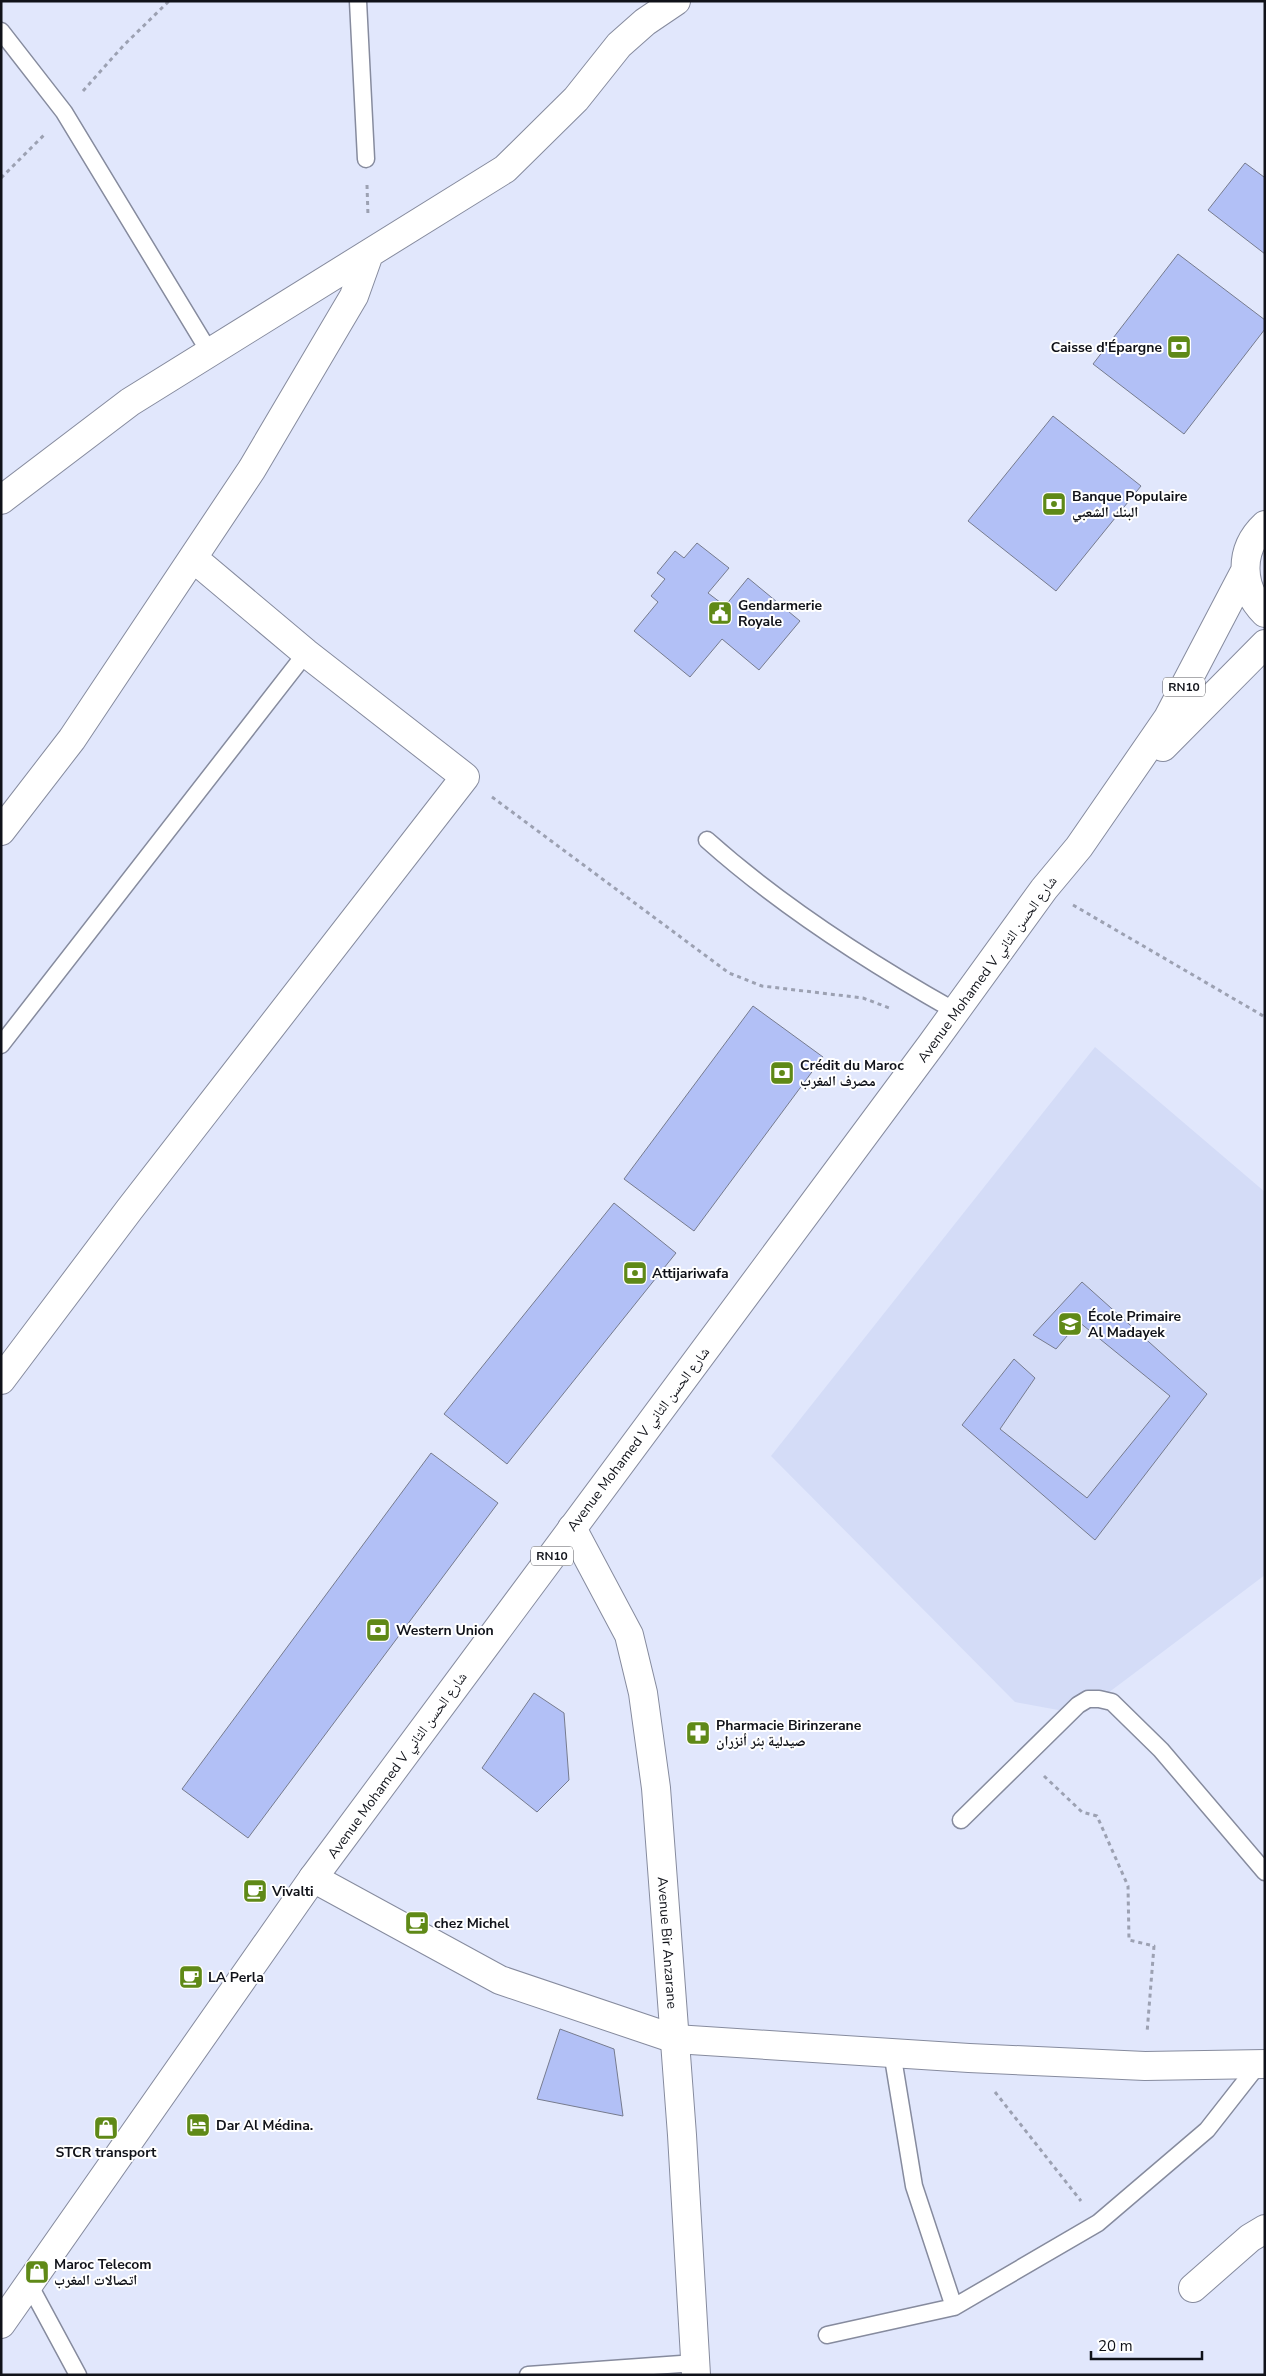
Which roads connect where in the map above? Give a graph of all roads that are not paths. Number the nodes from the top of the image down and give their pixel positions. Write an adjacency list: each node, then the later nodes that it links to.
1 (358, 1): 4 (lane)
2 (676, 1): 5 (street)
3 (1, 31): 6 (lane)
4 (366, 160)
5 (369, 254): 6 (street); 9 (street)
6 (210, 353): 7 (street)
7 (1, 500)
8 (1265, 525): 10 (street, RN10)
9 (193, 558): 13 (street); 15 (street)
10 (1245, 572): 11 (street, RN10); 14 (street, Avenue Mohamed V شارع الحسن الثاني / RN10)
11 (1265, 613)
12 (1265, 644): 14 (street, RN10)
13 (306, 653): 18 (lane); 19 (street)
14 (1114, 796): 17 (street, Avenue Mohamed V شارع الحسن الثاني / RN10)
15 (1, 831)
16 (707, 840): 17 (lane)
17 (955, 1011): 20 (street, Avenue Mohamed V شارع الحسن الثاني / RN10)
18 (1, 1045)
19 (1, 1380)
20 (572, 1528): 23 (street, Avenue Mohamed V شارع الحسن الثاني / RN10); 24 (street, Avenue Bir Anzarane)
21 (961, 1820): 22 (lane)
22 (1265, 1872)
23 (313, 1878): 24 (street); 28 (street, Avenue Mohamed V شارع الحسن الثاني / RN10)
24 (675, 2039): 25 (street); 33 (street, Avenue Bir Anzarane)
25 (892, 2052): 26 (street); 30 (lane)
26 (1262, 2064): 30 (lane)
27 (1265, 2229): 29 (street)
28 (30, 2286): 31 (street, Avenue Mohamed V شارع الحسن الثاني / RN10); 34 (lane)
29 (1193, 2288)
30 (954, 2308): 32 (lane)
31 (1, 2324)
32 (827, 2335)
33 (695, 2369): 35 (lane)
34 (78, 2375)
35 (528, 2375)

